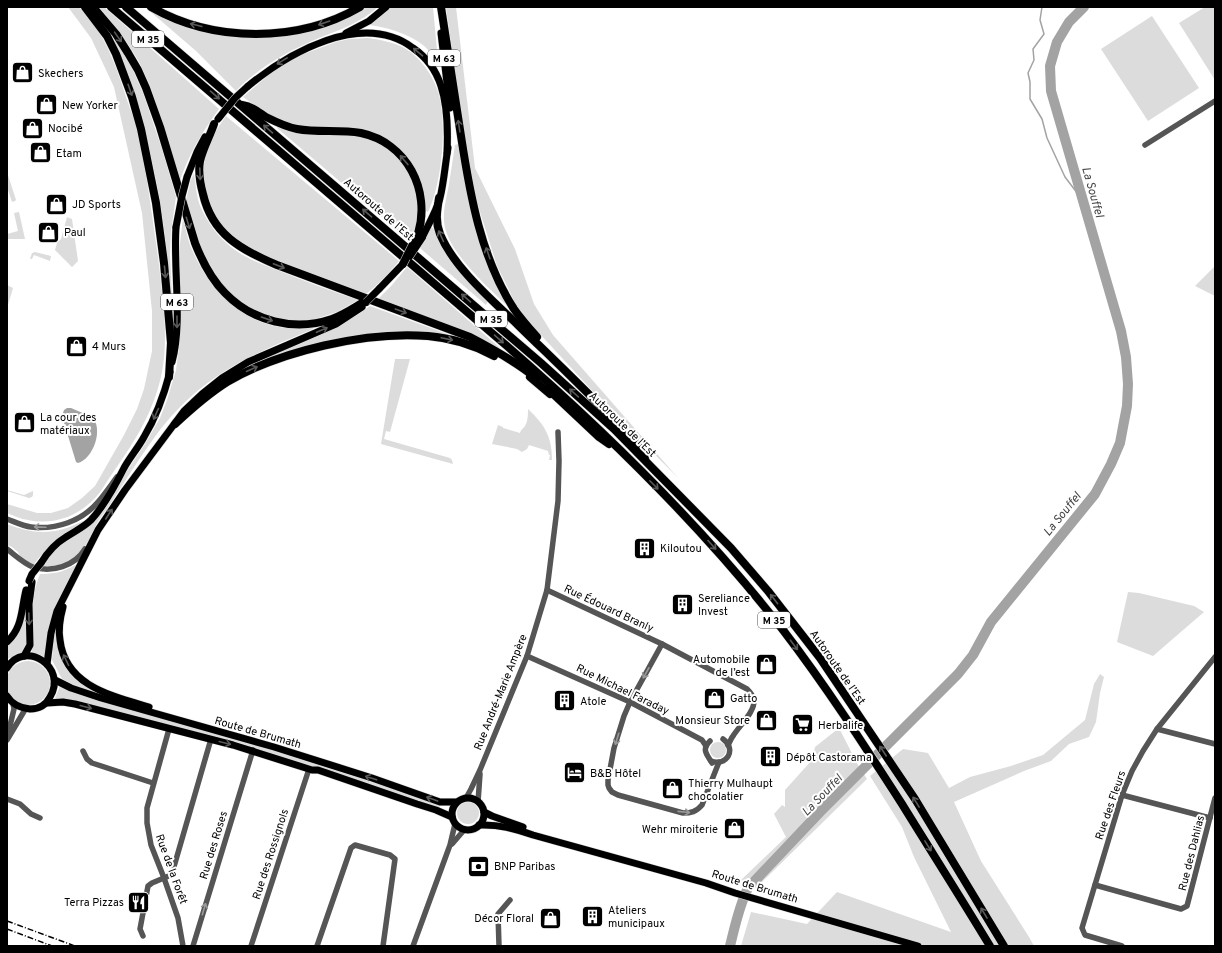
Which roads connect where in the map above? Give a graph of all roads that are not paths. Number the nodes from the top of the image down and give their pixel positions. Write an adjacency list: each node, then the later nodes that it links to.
1 (85, 7): 21 (highway, one-way to 21)
2 (93, 7): 19 (highway, one-way to 19)
3 (112, 7): 25 (highway, Autoroute de l’Est / M 35, one-way to 25)
4 (126, 7): 11 (highway, Autoroute de l’Est / M 35)
5 (151, 7): 6 (highway, one-way to 5)
6 (360, 7)
7 (386, 7): 9 (main road, M 63)
8 (440, 7): 14 (main road, M 63); 20 (highway, one-way to 8)
9 (330, 40): 12 (main road, M 63, one-way to 12, bridge); 14 (main road, one-way to 9)
10 (1215, 101): 13 (street)
11 (240, 104): 16 (highway, one-way to 11); 29 (highway, Autoroute de l’Est / M 35, one-way to 11)
12 (216, 121): 21 (main road, M 63, one-way to 21, bridge); 22 (highway, one-way to 22)
13 (1145, 145)
14 (447, 153): 15 (main road, M 63)
15 (439, 198): 16 (main road, M 63); 20 (highway, one-way to 15)
16 (420, 236): 17 (highway, bridge)
17 (403, 264): 18 (main road, bridge)
18 (366, 302): 19 (highway)
19 (352, 311): 23 (main road, one-way to 19)
20 (567, 373): 29 (highway)
21 (168, 377): 26 (main road, M 63, one-way to 26)
22 (563, 403): 23 (highway, one-way to 22); 25 (highway)
23 (175, 424): 28 (main road, one-way to 23)
24 (558, 432): 33 (street, Rue André-Marie Ampère)
25 (633, 463): 92 (highway, Autoroute de l’Est / M 35, one-way to 92)
26 (125, 467): 27 (street, one-way to 27); 32 (main road, M 63, bridge)
27 (7, 519)
28 (98, 530): 30 (street); 31 (main road)
29 (731, 548): 93 (highway, Autoroute de l’Est / M 35, one-way to 29)
30 (7, 549)
31 (83, 560): 39 (main road); 47 (main road, one-way to 31)
32 (31, 581): 34 (main road); 36 (main road, one-way to 36)
33 (547, 590): 35 (street, Rue Édouard Branly); 37 (street, Rue André-Marie Ampère)
34 (7, 642)
35 (662, 644): 43 (street, one-way to 43); 50 (street, Rue Édouard Branly)
36 (24, 656): 39 (main road); 40 (main road)
37 (528, 656): 43 (street, Rue Michael Faraday); 63 (street, Rue André-Marie Ampère)
38 (1215, 657): 49 (street, Rue des Fleurs)
39 (47, 664): 41 (main road)
40 (8, 665)
41 (55, 680): 45 (main road); 47 (main road, Route de Brumath)
42 (7, 696): 44 (main road)
43 (630, 702): 55 (street, Rue Michael Faraday); 64 (street, one-way to 64)
44 (13, 703): 46 (main road); 51 (street)
45 (47, 703): 46 (main road, Route de Brumath); 48 (main road, Route de Brumath, one-way to 48)
46 (26, 708): 54 (street)
47 (197, 725): 70 (main road, Route de Brumath, one-way to 47)
48 (169, 728): 52 (main road, Route de Brumath); 65 (street, Rue de la Forêt)
49 (1157, 729): 56 (street); 66 (street, Rue des Fleurs)
50 (732, 736): 53 (street); 57 (street)
51 (7, 737)
52 (211, 739): 58 (main road, Route de Brumath, one-way to 58); 80 (street)
53 (723, 739): 55 (street); 57 (street)
54 (7, 740)
55 (708, 743): 60 (street)
56 (1215, 744)
57 (728, 745): 61 (street)
58 (253, 750): 62 (main road, Route de Brumath); 85 (street, Rue des Roses, one-way to 58)
59 (83, 751): 65 (street)
60 (711, 761): 61 (street); 64 (street)
61 (719, 762): 64 (street)
62 (310, 769): 75 (main road, Route de Brumath); 86 (street, Rue des Rossignols)
63 (480, 770): 67 (street, Rue André-Marie Ampère); 71 (street, Rue André-Marie Ampère)
64 (715, 771)
65 (154, 783): 80 (street, Rue de la Forêt)
66 (1122, 795): 74 (street); 81 (street, Rue des Fleurs)
67 (466, 798): 70 (main road); 71 (main road)
68 (1215, 798): 74 (street, Rue des Dahlias)
69 (7, 800): 73 (street)
70 (456, 802): 75 (main road)
71 (478, 802): 72 (main road)
72 (484, 812): 76 (main road); 79 (main road, Route de Brumath)
73 (40, 818)
74 (1210, 818): 81 (street, Rue des Dahlias)
75 (453, 820): 77 (main road); 78 (street)
76 (479, 825): 77 (main road); 79 (main road, Route de Brumath)
77 (465, 830): 78 (street)
78 (450, 845): 89 (street)
79 (585, 849): 91 (main road, Route de Brumath)
80 (164, 878): 83 (street); 84 (street, Rue de la Forêt)
81 (1095, 885): 94 (street, Rue des Fleurs)
82 (510, 900): 90 (street)
83 (144, 936)
84 (183, 946)
85 (193, 946)
86 (251, 946)
87 (317, 946): 88 (street)
88 (383, 946)
89 (413, 946)
90 (499, 946)
91 (918, 946)
92 (990, 946)
93 (1004, 946)
94 (1122, 946)

